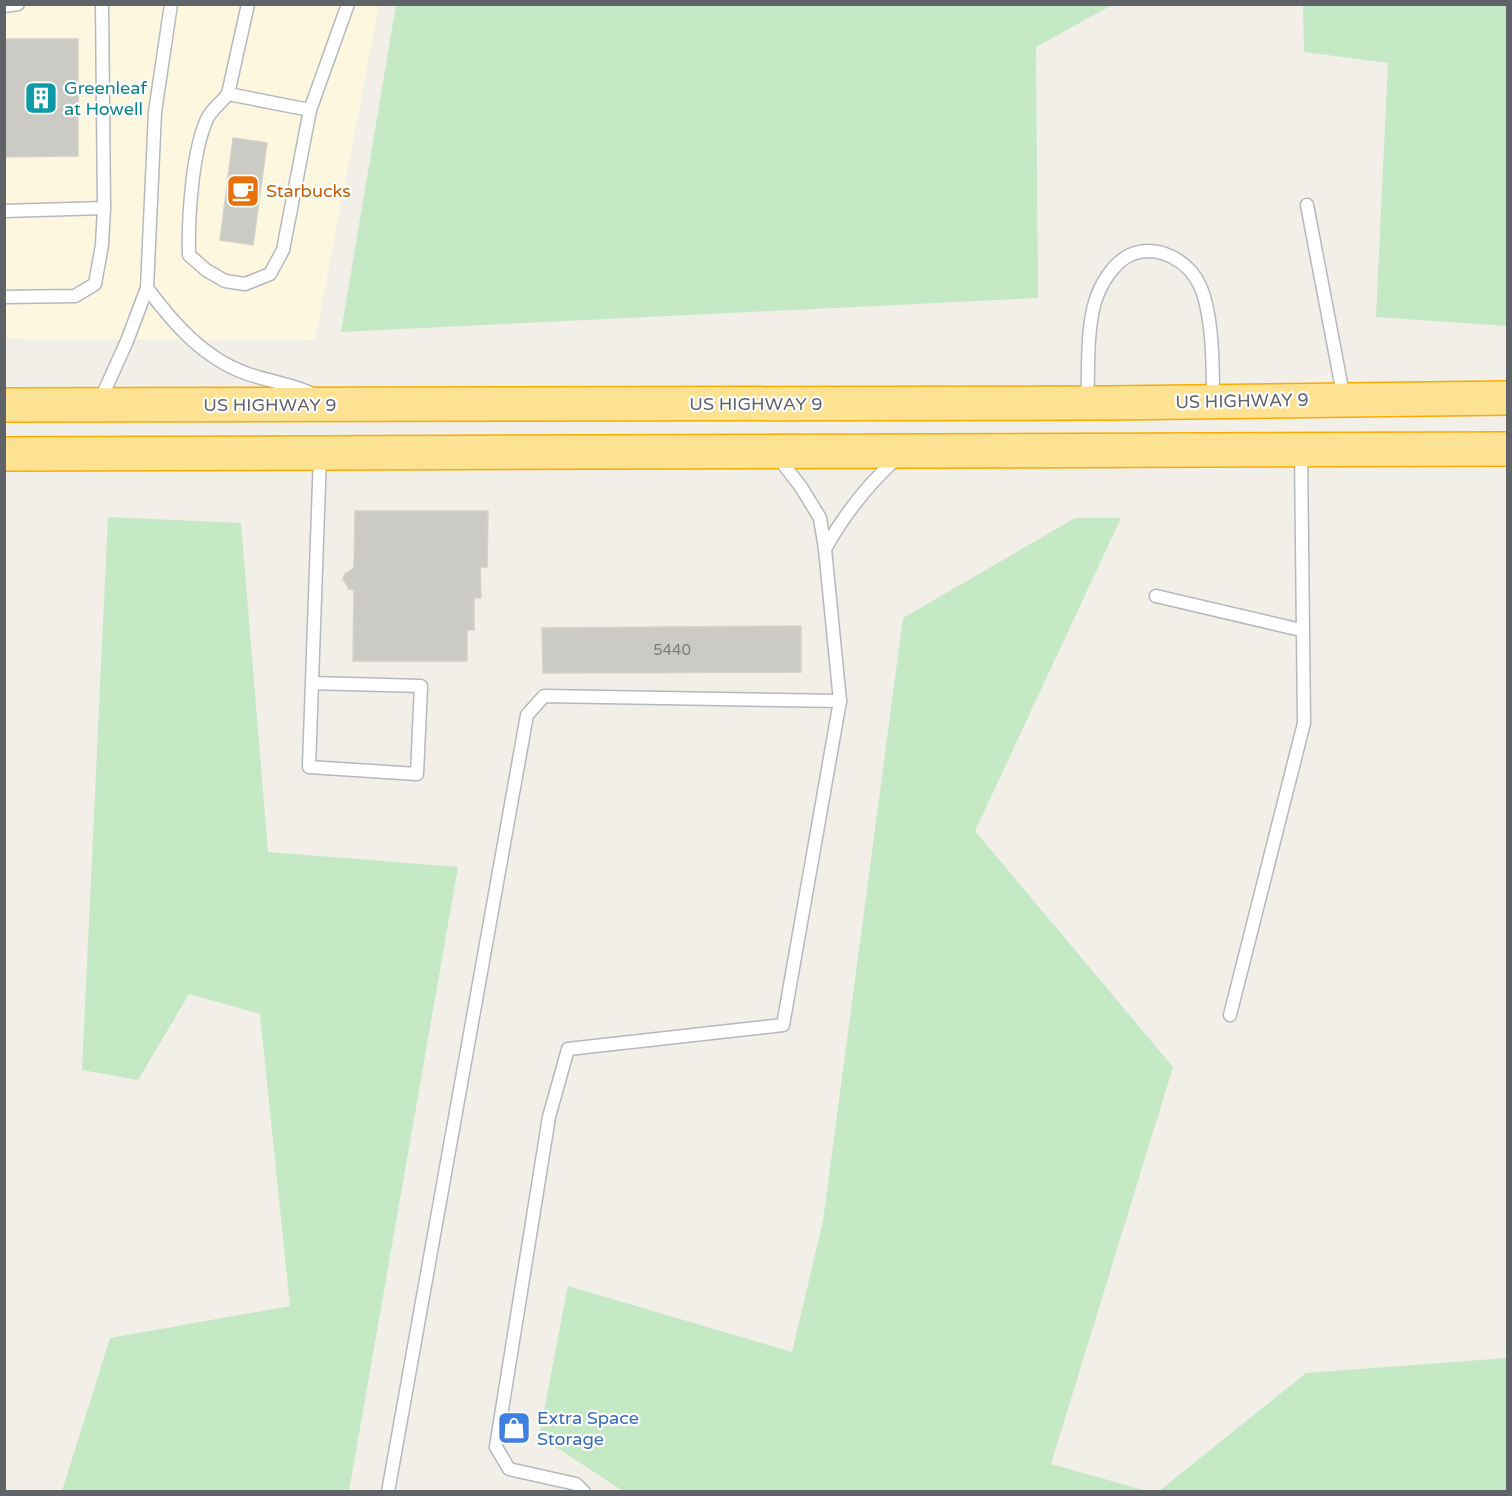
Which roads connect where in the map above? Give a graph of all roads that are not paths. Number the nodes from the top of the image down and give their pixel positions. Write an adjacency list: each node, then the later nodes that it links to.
1 (18, 4): 6 (lane)
2 (102, 4): 10 (lane)
3 (171, 4): 12 (lane)
4 (248, 4): 7 (lane)
5 (348, 4): 8 (lane)
6 (4, 6)
7 (228, 94): 8 (lane); 8 (lane)
8 (310, 110)
9 (1307, 205): 15 (lane)
10 (105, 208): 11 (lane); 13 (lane)
11 (4, 211)
12 (147, 288): 19 (lane); 20 (lane)
13 (4, 297)
14 (1508, 398): 15 (highway, US HIGHWAY 9)
15 (1344, 400): 16 (highway, US HIGHWAY 9)
16 (1213, 401): 17 (highway, US HIGHWAY 9); 17 (lane)
17 (1087, 403): 20 (highway, US HIGHWAY 9)
18 (4, 405): 19 (highway, US HIGHWAY 9)
19 (98, 405): 20 (highway, US HIGHWAY 9)
20 (338, 405)
21 (1508, 449): 22 (highway)
22 (1301, 450): 23 (highway); 29 (lane)
23 (903, 452): 24 (highway); 27 (lane)
24 (774, 453): 26 (highway); 27 (lane)
25 (4, 454): 26 (highway)
26 (320, 455): 30 (lane)
27 (825, 549): 31 (lane)
28 (1156, 596): 29 (lane)
29 (1301, 630): 32 (lane)
30 (312, 683): 30 (lane)
31 (840, 701): 33 (lane); 34 (lane)
32 (1230, 1015)
33 (388, 1491)
34 (584, 1491)

